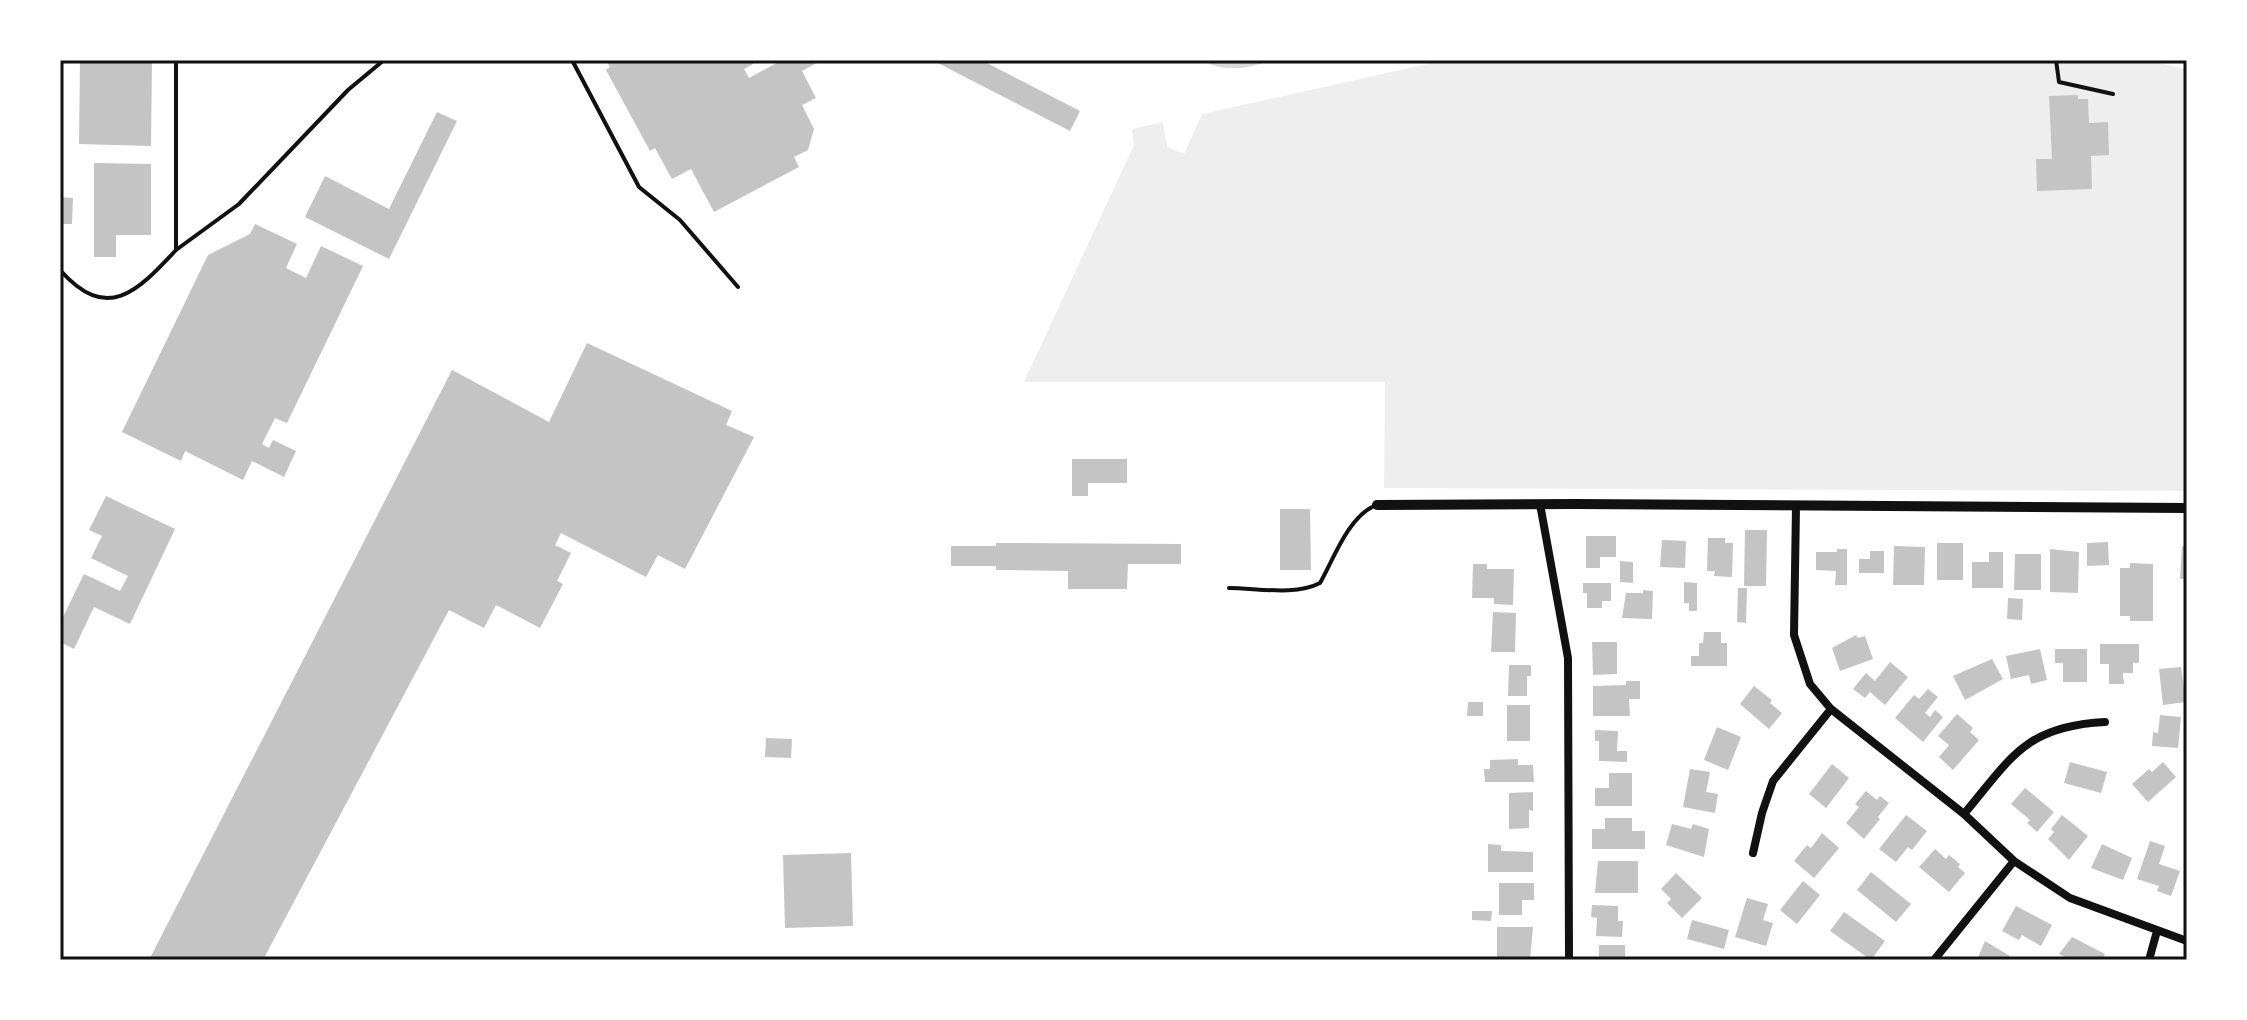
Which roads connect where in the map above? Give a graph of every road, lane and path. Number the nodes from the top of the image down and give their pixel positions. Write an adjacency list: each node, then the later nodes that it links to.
1 (176, 60): 6 (lane)
2 (384, 60): 6 (lane)
3 (572, 60): 8 (lane)
4 (2056, 60): 5 (lane)
5 (2113, 94)
6 (176, 250): 7 (lane)
7 (60, 270)
8 (738, 287)
9 (1540, 504): 10 (street); 11 (street); 21 (street)
10 (1377, 505): 13 (lane)
11 (1796, 507): 12 (street); 14 (street)
12 (2187, 508)
13 (1229, 588)
14 (1831, 709): 16 (street); 17 (street)
15 (2105, 722): 16 (street)
16 (1964, 814): 18 (street)
17 (1753, 853)
18 (2014, 861): 19 (street); 22 (street)
19 (2157, 931): 20 (street); 23 (street)
20 (2187, 941)
21 (1569, 960)
22 (1934, 960)
23 (2149, 960)

